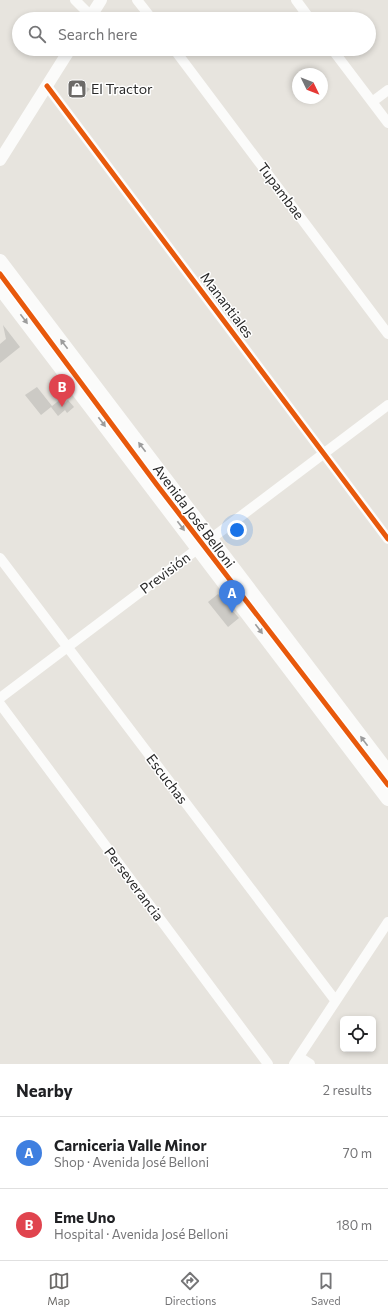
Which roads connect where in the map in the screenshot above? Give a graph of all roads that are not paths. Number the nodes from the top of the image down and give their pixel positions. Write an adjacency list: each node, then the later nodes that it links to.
1 (75, 0): 5 (street)
2 (101, 0): 6 (street)
3 (137, 0): 7 (street)
4 (296, 0): 8 (street)
5 (85, 12)
6 (94, 12)
7 (146, 12)
8 (305, 12)
9 (66, 56): 12 (street)
10 (179, 56): 19 (street, Tupambae)
11 (337, 56): 14 (street)
12 (47, 86): 16 (street); 23 (street, Manantiales)
13 (388, 90): 14 (street)
14 (372, 102): 15 (street)
15 (388, 123)
16 (0, 160)
17 (0, 261): 20 (main road, Avenida José Belloni, one-way to 17)
18 (0, 288): 21 (main road, Avenida José Belloni, one-way to 21)
19 (388, 334)
20 (78, 362): 21 (main road); 24 (main road, Avenida José Belloni, one-way to 20)
21 (65, 373): 26 (main road, Avenida José Belloni, one-way to 26)
22 (388, 405): 23 (street, Previsión)
23 (324, 453): 24 (street, Previsión); 25 (street, Manantiales)
24 (211, 538): 26 (street, Previsión); 31 (main road, Avenida José Belloni, one-way to 24)
25 (388, 539)
26 (198, 548): 28 (street, Previsión); 32 (main road, Avenida José Belloni, one-way to 32)
27 (0, 558): 28 (street, Escuchas)
28 (67, 647): 29 (street, Previsión); 34 (street, Escuchas)
29 (0, 698)
30 (0, 704): 36 (street, Perseverancia)
31 (388, 772)
32 (388, 799)
33 (388, 922): 34 (street)
34 (335, 1000): 35 (street)
35 (296, 1060): 37 (street)
36 (268, 1064)
37 (310, 1064)

